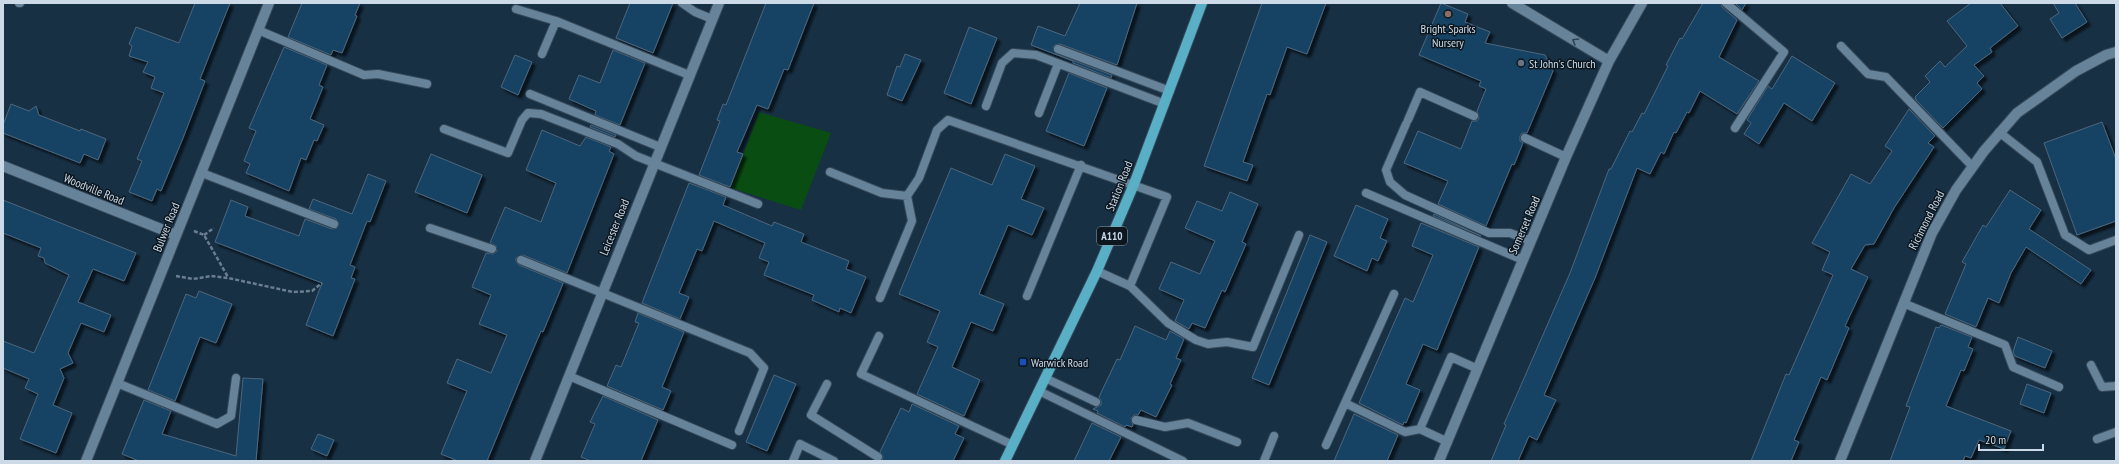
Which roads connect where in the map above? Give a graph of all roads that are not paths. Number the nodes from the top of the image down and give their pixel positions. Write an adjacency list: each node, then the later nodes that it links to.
1 (269, 3): 11 (street, Bulwer Road)
2 (682, 3): 9 (lane)
3 (719, 3): 9 (street, Leicester Road)
4 (1202, 3): 20 (main road, Station Road / A110)
5 (1512, 3): 16 (street, one-way to 5)
6 (1642, 3): 16 (street, Somerset Road)
7 (1726, 3): 26 (lane)
8 (516, 9): 10 (lane)
9 (712, 19): 18 (street, Leicester Road)
10 (556, 21): 15 (lane); 18 (lane)
11 (258, 30): 19 (lane); 37 (street, Bulwer Road)
12 (1841, 46): 35 (lane)
13 (1058, 49): 20 (lane)
14 (2116, 52): 28 (street, Richmond Road)
15 (542, 54)
16 (1609, 61): 31 (street, Somerset Road)
17 (1058, 64): 22 (lane); 23 (lane); 24 (lane)
18 (689, 75): 30 (street, Leicester Road)
19 (427, 84)
20 (1170, 91): 22 (main road, Station Road / A110)
21 (530, 94): 30 (lane)
22 (1165, 104): 38 (main road, Station Road / A110)
23 (986, 106)
24 (1039, 113)
25 (1474, 116): 47 (lane)
26 (1735, 128)
27 (444, 129): 32 (lane)
28 (2000, 132): 35 (street, Richmond Road); 46 (lane)
29 (1525, 138): 31 (lane)
30 (660, 148): 32 (street, Leicester Road)
31 (1566, 157): 47 (street, Somerset Road)
32 (654, 163): 41 (lane); 53 (street, Leicester Road)
33 (1081, 165): 38 (lane); 40 (lane); 55 (lane)
34 (3, 166): 44 (street, Woodville Road)
35 (1972, 166): 57 (street, Richmond Road)
36 (830, 172): 40 (lane)
37 (202, 173): 42 (lane); 44 (street, Bulwer Road)
38 (1134, 184): 51 (main road, Station Road / A110); 52 (lane)
39 (1366, 193): 50 (lane)
40 (907, 196): 56 (lane)
41 (758, 204)
42 (334, 224)
43 (430, 228): 48 (lane)
44 (176, 235): 64 (street, Bulwer Road)
45 (1299, 235): 52 (lane)
46 (2116, 240)
47 (1531, 241): 50 (street, Somerset Road)
48 (492, 249)
49 (521, 260): 53 (lane)
50 (1523, 260): 60 (street, Somerset Road)
51 (1097, 271): 52 (lane); 63 (main road, Station Road / A110)
52 (1130, 286)
53 (602, 293): 61 (street, Leicester Road); 73 (lane)
54 (1394, 294): 70 (lane)
55 (1026, 296)
56 (880, 298)
57 (1903, 303): 67 (lane); 91 (street, Richmond Road)
58 (879, 336): 80 (lane)
59 (2091, 365): 66 (lane)
60 (1478, 369): 72 (lane); 78 (street, Somerset Road)
61 (569, 376): 79 (lane); 84 (street, Leicester Road)
62 (236, 378): 64 (lane)
63 (1045, 378): 68 (main road, Station Road / A110); 69 (lane)
64 (116, 382): 83 (street, Bulwer Road)
65 (827, 384): 82 (lane)
66 (2116, 386)
67 (2059, 387)
68 (1039, 391): 80 (main road, Station Road / A110); 88 (lane)
69 (1096, 402)
70 (1344, 403): 72 (lane); 81 (lane)
71 (1136, 420): 77 (lane)
72 (1420, 429): 78 (lane)
73 (739, 432)
74 (2116, 432): 76 (lane)
75 (1274, 436): 89 (lane)
76 (2097, 439)
77 (1237, 442)
78 (1448, 442): 90 (street, Somerset Road)
79 (732, 445)
80 (1013, 445): 87 (main road, Station Road / A110)
81 (1326, 445)
82 (878, 457)
83 (86, 461)
84 (535, 461)
85 (793, 461): 86 (lane)
86 (834, 461)
87 (1005, 461)
88 (1183, 461)
89 (1264, 461)
90 (1439, 461)
91 (1840, 461)

